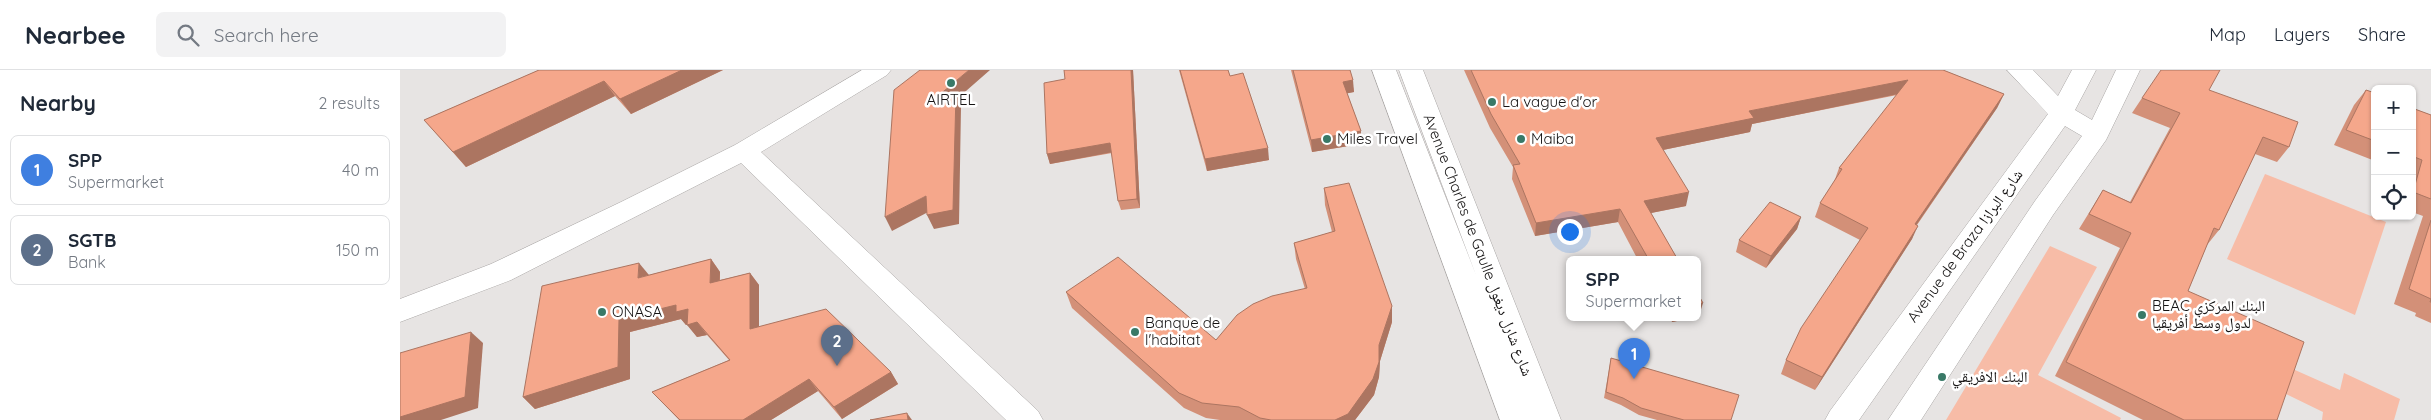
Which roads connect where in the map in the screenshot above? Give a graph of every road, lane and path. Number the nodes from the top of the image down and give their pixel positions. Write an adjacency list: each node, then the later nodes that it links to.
1 (879, 70): 9 (main road)
2 (1384, 70): 14 (main road, Avenue Charles de Gaulle شارع شارل ديغول)
3 (1411, 70): 15 (main road, Avenue Charles de Gaulle شارع شارل ديغول)
4 (2019, 70): 7 (main road)
5 (2084, 70): 7 (main road, Avenue de Braza شارع البرازا)
6 (2128, 70): 8 (main road)
7 (2061, 112): 8 (main road); 10 (main road, Avenue de Braza شارع البرازا)
8 (2097, 134): 11 (main road)
9 (744, 151): 12 (main road); 13 (main road)
10 (2005, 190): 11 (main road); 16 (main road, Avenue de Braza شارع البرازا)
11 (2044, 208): 17 (main road)
12 (400, 311)
13 (1027, 420)
14 (1516, 420)
15 (1545, 420)
16 (1841, 420)
17 (1904, 420)

